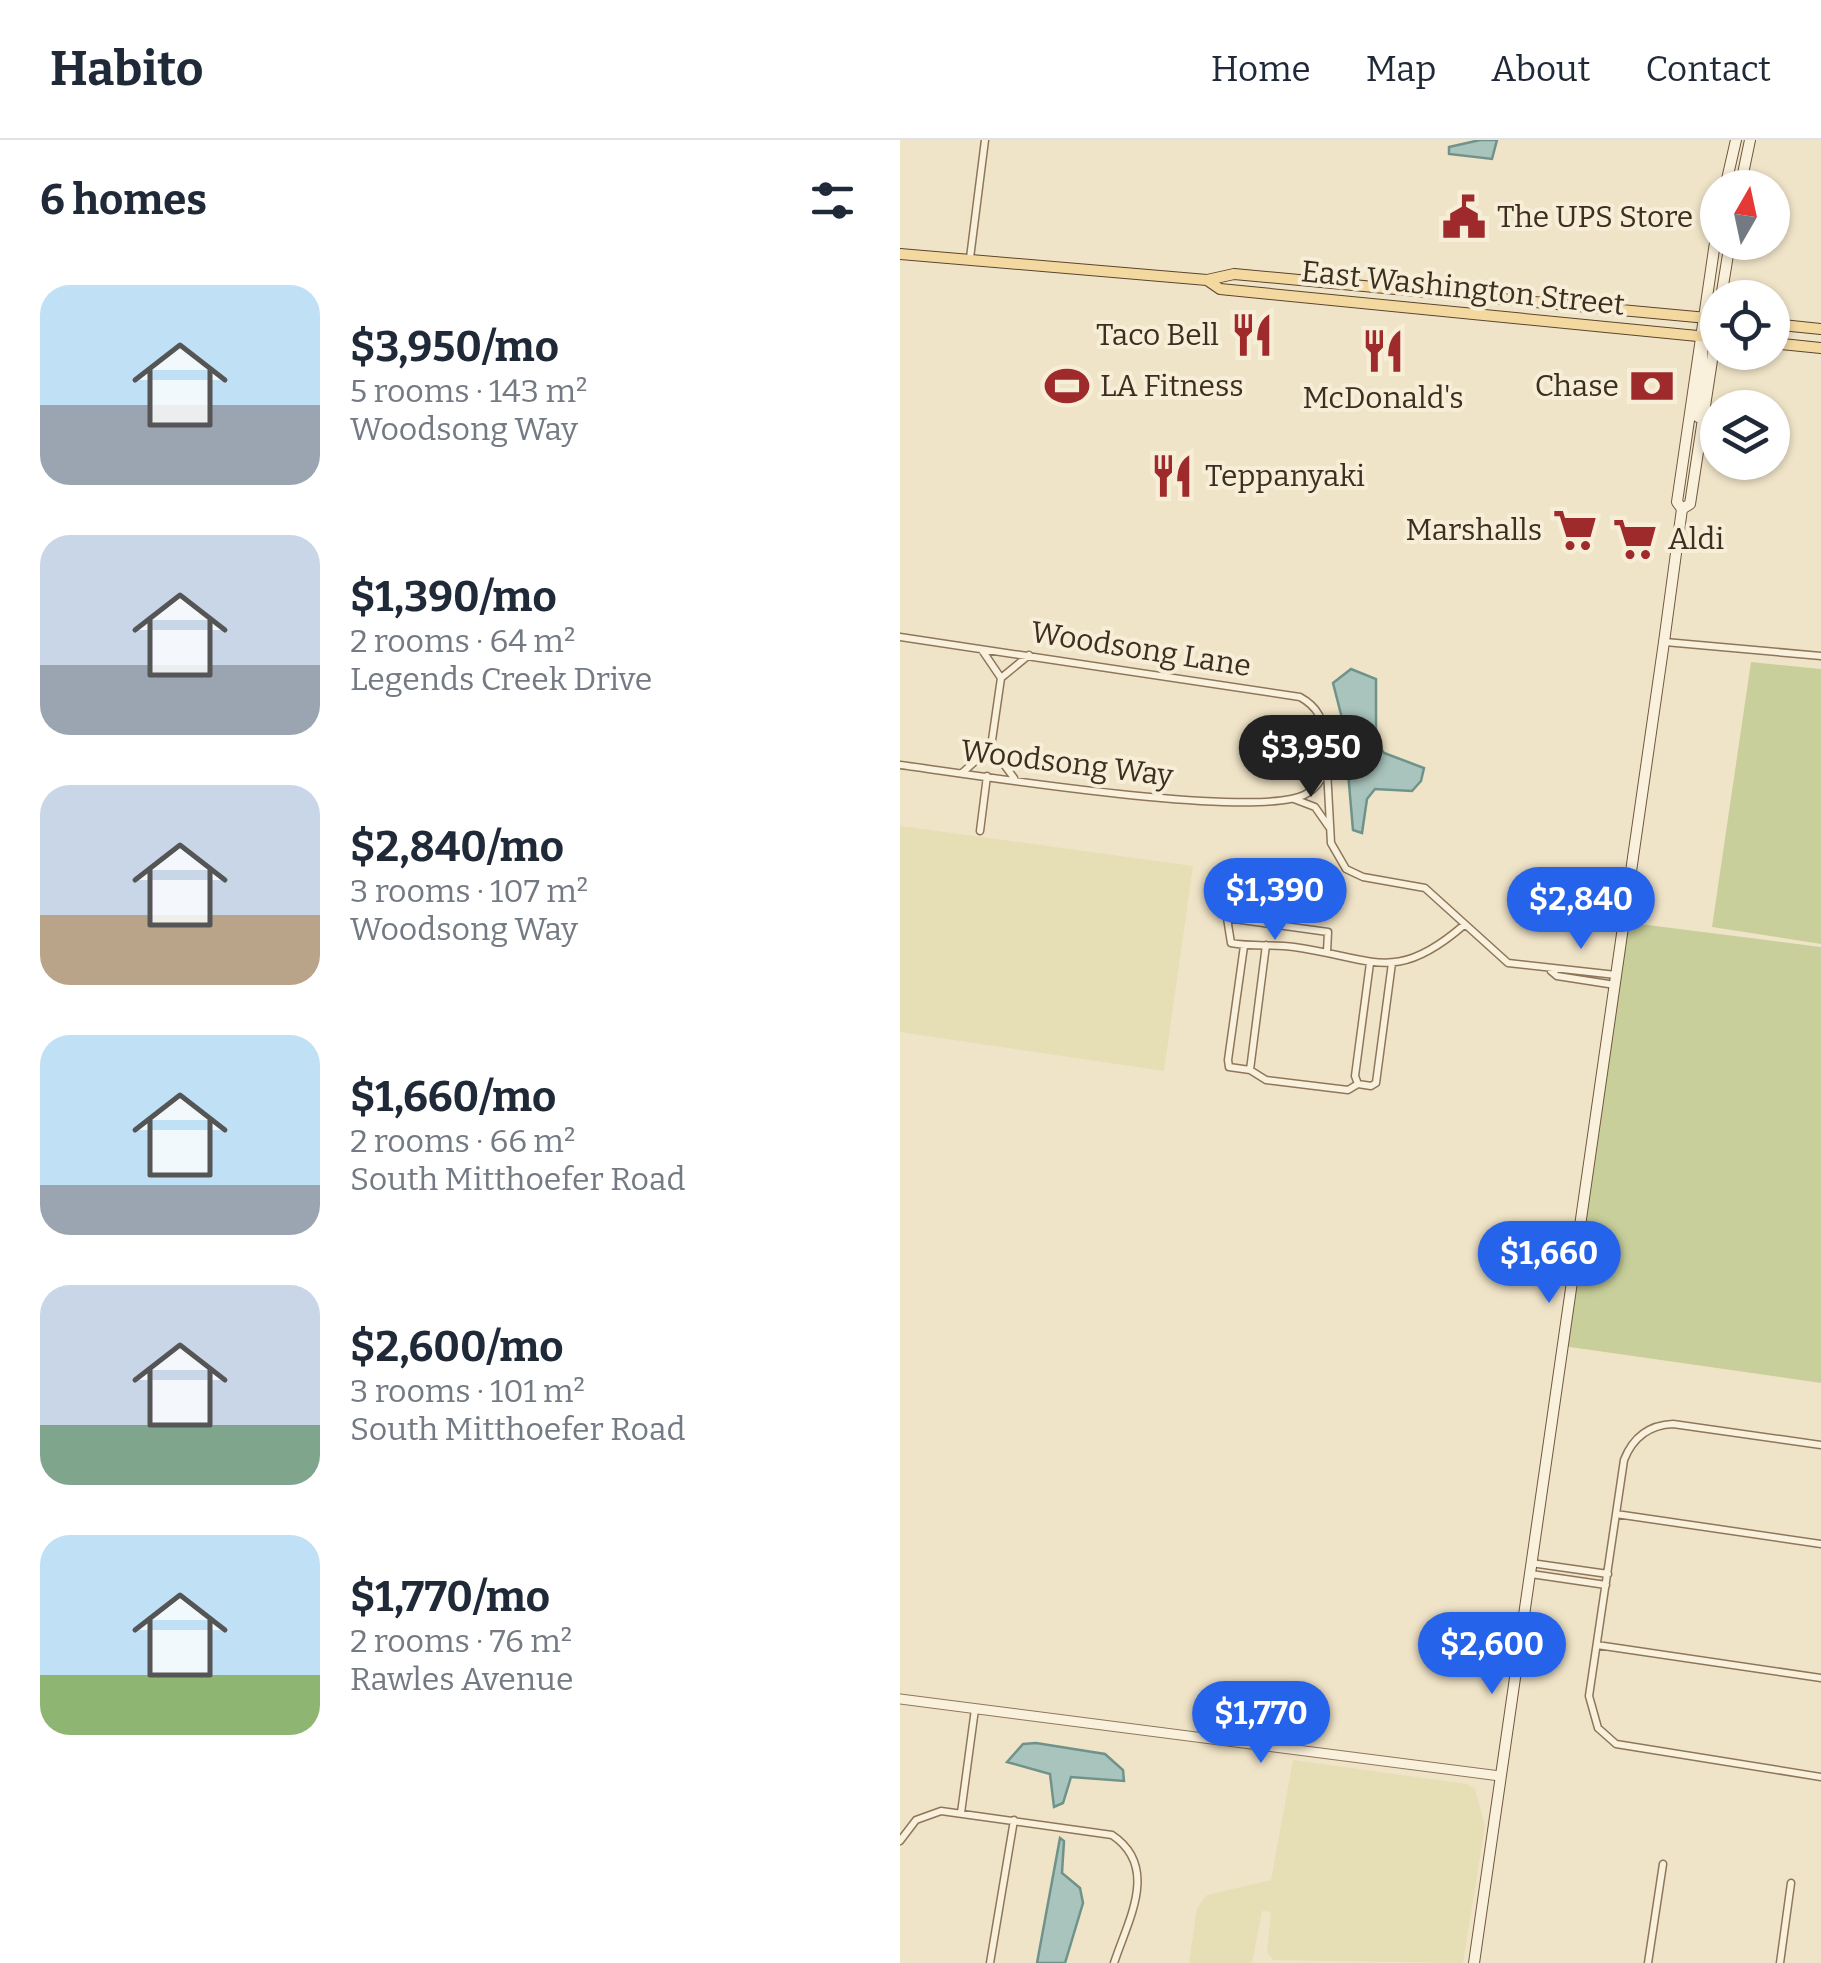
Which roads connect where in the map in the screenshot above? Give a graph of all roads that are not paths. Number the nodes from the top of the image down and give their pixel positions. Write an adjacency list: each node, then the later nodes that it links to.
1 (985, 140): 7 (street)
2 (1736, 140): 4 (main road)
3 (1750, 140): 5 (main road)
4 (1729, 170)
5 (1744, 170)
6 (900, 254): 7 (main road, East Washington Street)
7 (970, 258): 8 (main road, East Washington Street)
8 (1207, 280): 10 (main road, East Washington Street); 12 (main road, East Washington Street)
9 (1790, 325): 11 (main road)
10 (1700, 326)
11 (1821, 328)
12 (1700, 331)
13 (1790, 345): 14 (main road)
14 (1821, 348)
15 (1701, 370): 17 (main road)
16 (1702, 370): 17 (main road)
17 (1682, 509): 19 (main road)
18 (900, 638): 20 (street, Woodsong Lane)
19 (1664, 642): 22 (street); 39 (main road)
20 (981, 648): 21 (street, Woodsong Lane); 23 (street)
21 (1030, 654): 23 (street); 25 (street, Woodsong Lane)
22 (1821, 656)
23 (1001, 678): 24 (street)
24 (991, 748): 27 (street); 29 (street)
25 (1326, 763): 30 (street); 32 (street, Woodsong Lane)
26 (900, 765): 27 (street, Woodsong Way)
27 (962, 773): 28 (street, Woodsong Way)
28 (988, 776): 29 (street, Woodsong Way); 31 (street)
29 (1014, 778): 30 (street, Woodsong Way)
30 (1291, 799): 32 (street)
31 (980, 830)
32 (1331, 833): 33 (street)
33 (1464, 925): 38 (street); 39 (street)
34 (1244, 946): 35 (street); 36 (street); 40 (street)
35 (1266, 946): 36 (street); 40 (street)
36 (1327, 952): 37 (street)
37 (1370, 963): 38 (street); 41 (street)
38 (1392, 964): 41 (street)
39 (1616, 980): 45 (main road)
40 (1250, 1070): 41 (street)
41 (1358, 1084)
42 (1821, 1445): 43 (street)
43 (1616, 1514): 44 (street); 46 (street)
44 (1821, 1544)
45 (1531, 1569): 46 (street); 47 (street); 52 (main road)
46 (1608, 1574): 47 (street)
47 (1606, 1586): 48 (street)
48 (1597, 1645): 49 (street); 53 (street)
49 (1821, 1678)
50 (900, 1698): 51 (street)
51 (975, 1708): 52 (street); 54 (street)
52 (1500, 1776): 61 (main road)
53 (1821, 1777)
54 (961, 1813): 55 (street); 56 (street)
55 (1014, 1820): 59 (street); 60 (street)
56 (900, 1841)
57 (1663, 1864): 62 (street)
58 (1791, 1883): 63 (street)
59 (990, 1963)
60 (1114, 1963)
61 (1474, 1963)
62 (1648, 1963)
63 (1780, 1963)

